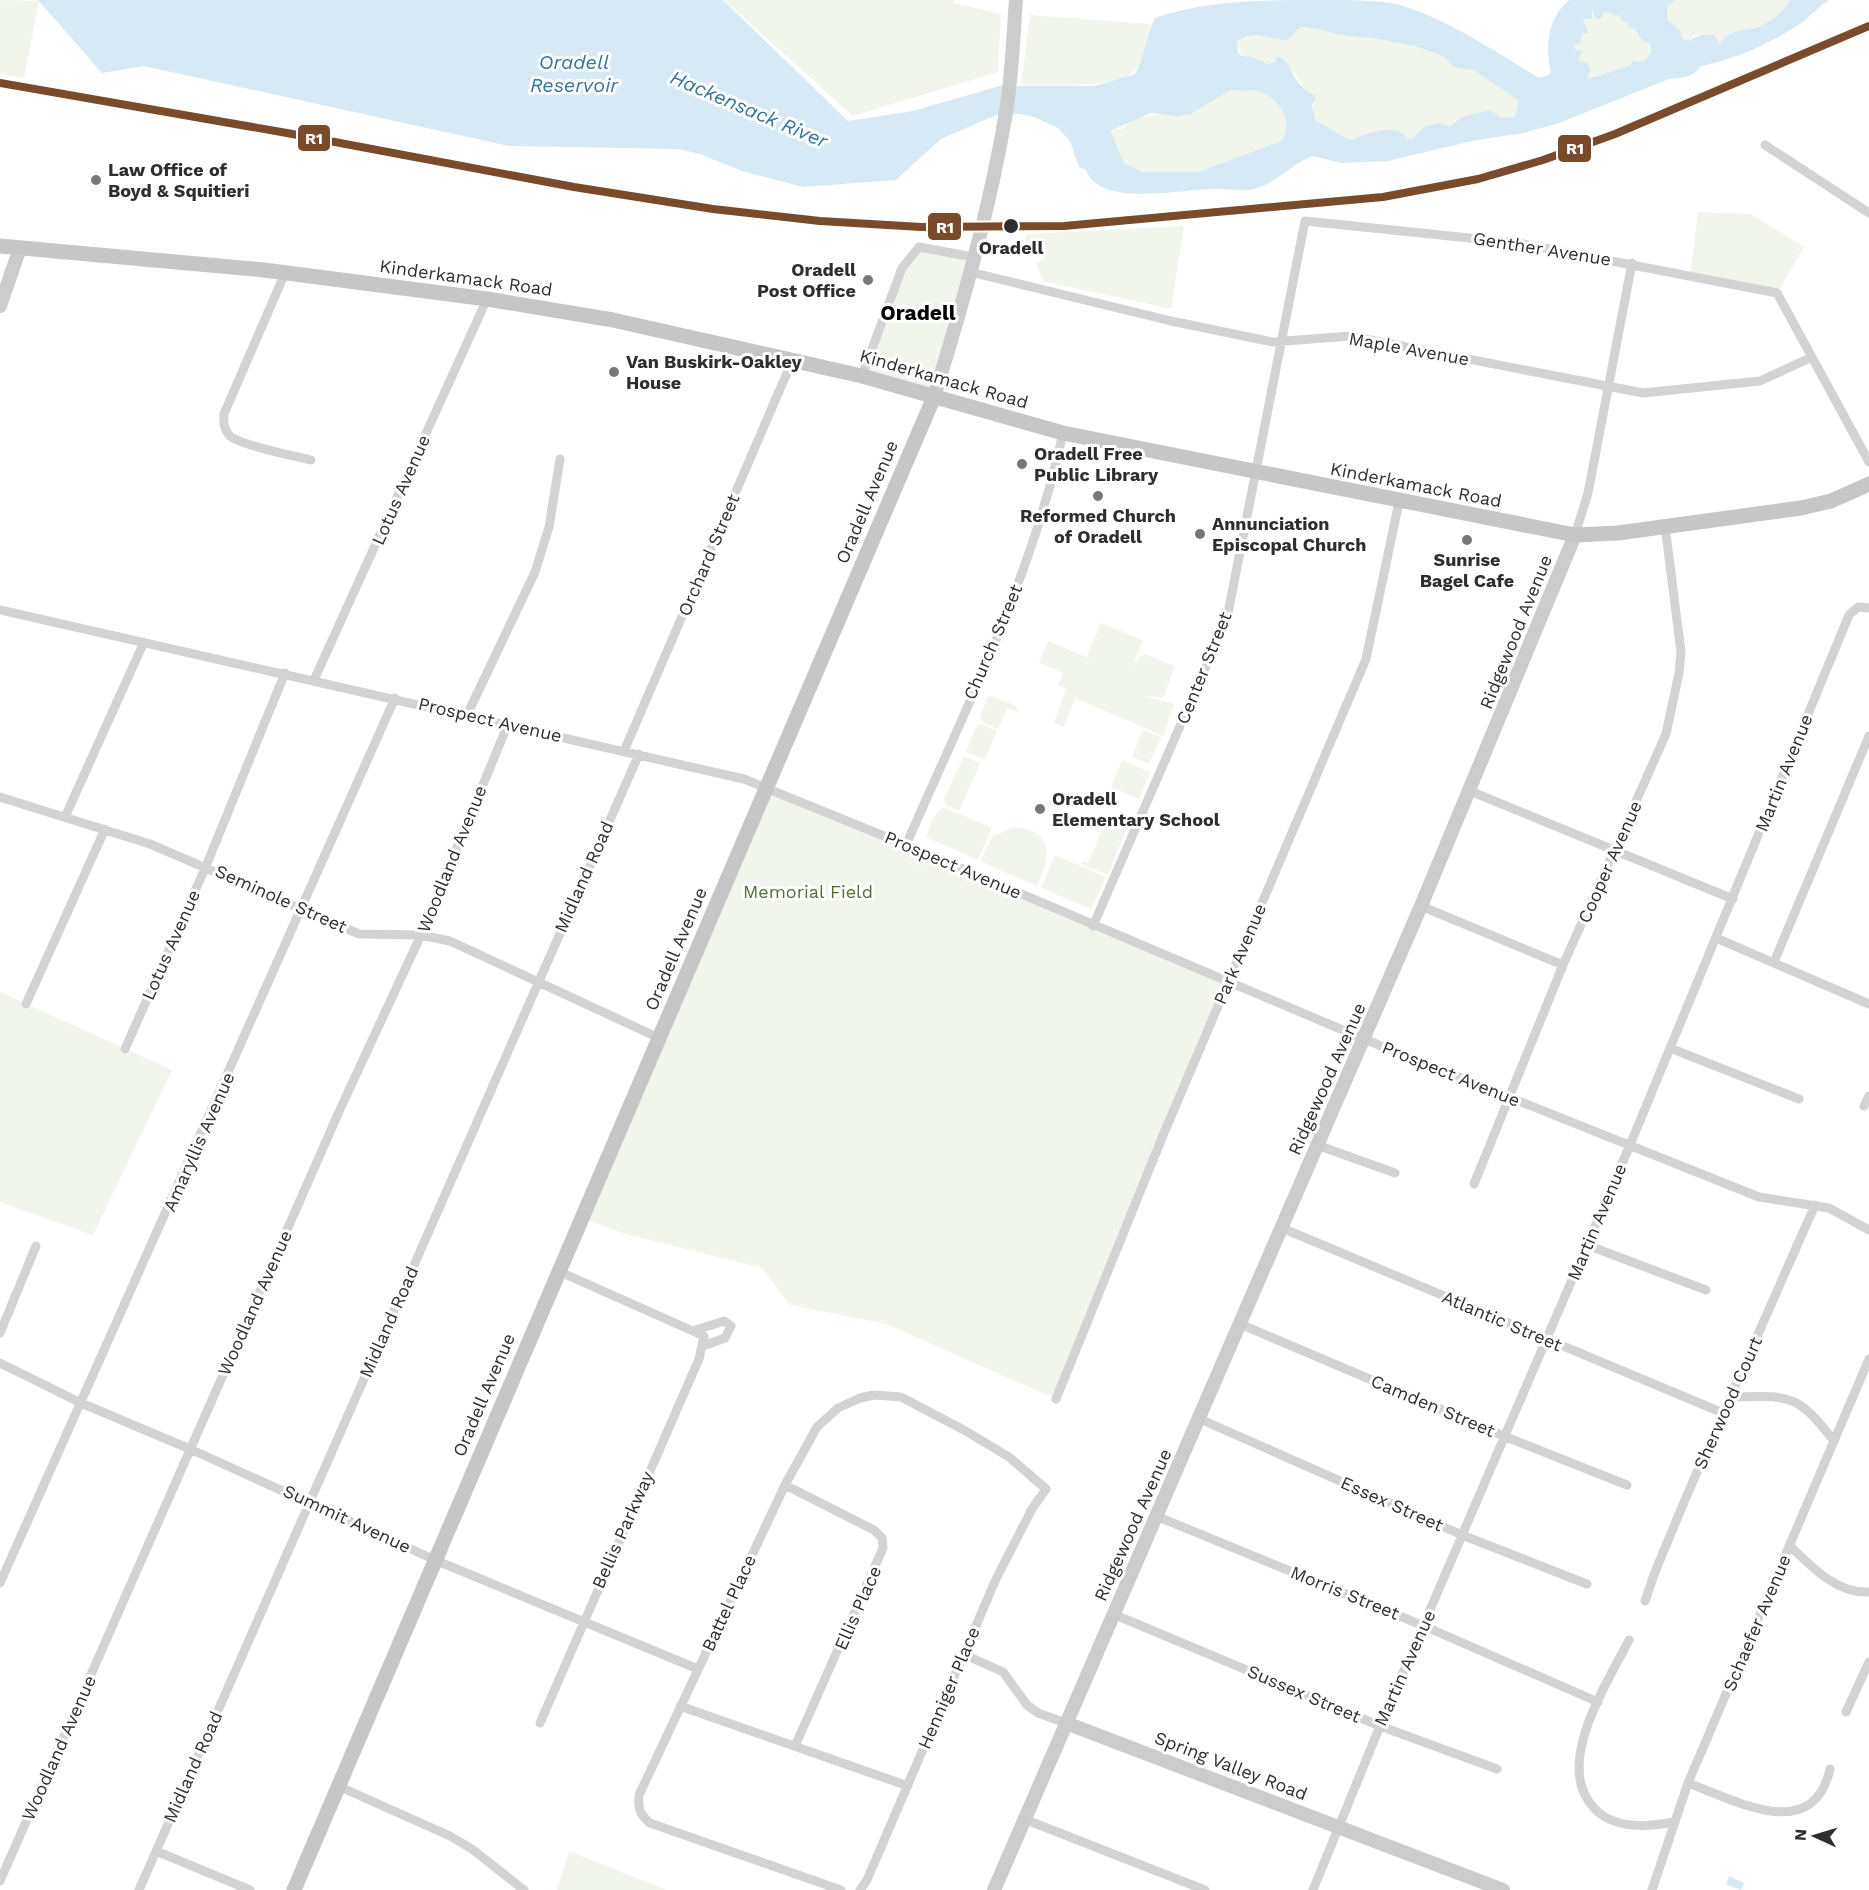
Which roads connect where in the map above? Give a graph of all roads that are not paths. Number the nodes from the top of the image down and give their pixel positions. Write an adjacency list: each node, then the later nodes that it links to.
1 (1016, 0): 7 (street, Oradell Avenue)
2 (1765, 145): 3 (street)
3 (1869, 213)
4 (1305, 220): 8 (street, Genther Avenue); 13 (street, Center Street)
5 (0, 246): 6 (main road, Kinderkamack Road)
6 (20, 248): 10 (main road, Kinderkamack Road); 12 (street)
7 (974, 257): 9 (street, Oradell Avenue); 16 (street)
8 (1632, 263): 14 (street, Genther Avenue); 17 (street, Ridgewood Avenue)
9 (970, 272): 13 (street, Maple Avenue); 18 (street, Oradell Avenue)
10 (285, 273): 11 (main road, Kinderkamack Road); 21 (street)
11 (487, 299): 15 (main road, Kinderkamack Road); 32 (street, Lotus Avenue)
12 (0, 306)
13 (1281, 342): 17 (street, Maple Avenue); 23 (street, Center Street)
14 (1812, 357): 17 (street, Maple Avenue); 22 (street)
15 (793, 359): 16 (main road, Kinderkamack Road); 37 (street, Orchard Street)
16 (862, 376): 18 (main road, Kinderkamack Road)
17 (1608, 387): 27 (street, Ridgewood Avenue)
18 (934, 397): 19 (main road, Kinderkamack Road); 39 (main road, Oradell Avenue)
19 (1062, 433): 23 (main road, Kinderkamack Road); 44 (street, Church Street)
20 (560, 459): 34 (street)
21 (311, 460)
22 (1869, 462)
23 (1255, 472): 25 (main road, Kinderkamack Road); 50 (street, Center Street)
24 (1869, 484): 26 (main road, Kinderkamack Road)
25 (1398, 502): 27 (main road, Kinderkamack Road); 56 (street, Park Avenue)
26 (1665, 526): 27 (main road, Kinderkamack Road); 45 (street, Cooper Avenue)
27 (1575, 536): 40 (street, Ridgewood Avenue)
28 (1869, 608): 47 (street, Martin Avenue)
29 (0, 610): 30 (street, Prospect Avenue)
30 (144, 642): 31 (street, Prospect Avenue); 42 (street)
31 (285, 673): 32 (street, Prospect Avenue); 46 (street, Lotus Avenue)
32 (314, 680): 33 (street, Prospect Avenue)
33 (395, 698): 34 (street, Prospect Avenue); 49 (street, Amaryllis Avenue)
34 (467, 715): 35 (street, Prospect Avenue)
35 (508, 724): 37 (street, Prospect Avenue); 51 (street, Woodland Avenue)
36 (1869, 736): 53 (street)
37 (624, 751): 38 (street, Prospect Avenue)
38 (639, 754): 39 (street, Prospect Avenue); 55 (street, Midland Road)
39 (766, 788): 44 (street, Prospect Avenue); 59 (main road, Oradell Avenue)
40 (1470, 791): 45 (street); 48 (street, Ridgewood Avenue)
41 (0, 798): 42 (street, Seminole Street)
42 (65, 817): 43 (street, Seminole Street)
43 (105, 829): 46 (street, Seminole Street); 57 (street)
44 (906, 845): 50 (street, Prospect Avenue)
45 (1616, 852): 47 (street); 54 (street, Cooper Avenue)
46 (206, 866): 49 (street, Seminole Street); 62 (street, Lotus Avenue)
47 (1733, 899): 52 (street, Martin Avenue)
48 (1421, 906): 54 (street); 60 (street, Ridgewood Avenue)
49 (302, 910): 51 (street, Seminole Street); 85 (street, Amaryllis Avenue)
50 (1093, 926): 56 (street, Prospect Avenue)
51 (421, 935): 55 (street, Seminole Street); 90 (street, Woodland Avenue)
52 (1716, 939): 53 (street); 61 (street, Martin Avenue)
53 (1774, 962): 58 (street)
54 (1563, 965): 63 (street, Cooper Avenue)
55 (538, 981): 59 (street, Seminole Street); 94 (street, Midland Road)
56 (1228, 982): 60 (street, Prospect Avenue); 84 (street, Park Avenue)
57 (26, 1004)
58 (1869, 1004)
59 (659, 1038): 76 (main road, Oradell Avenue)
60 (1364, 1039): 63 (street, Prospect Avenue); 67 (street, Ridgewood Avenue)
61 (1670, 1048): 65 (street); 68 (street, Martin Avenue)
62 (125, 1049)
63 (1508, 1096): 68 (street, Prospect Avenue); 70 (street, Cooper Avenue)
64 (1869, 1096): 66 (street)
65 (1799, 1099)
66 (1864, 1106)
67 (1317, 1145): 69 (street); 72 (street, Ridgewood Avenue)
68 (1630, 1145): 71 (street, Prospect Avenue); 74 (street, Martin Avenue)
69 (1395, 1173)
70 (1474, 1185)
71 (1815, 1205): 73 (street, Prospect Avenue); 83 (street, Sherwood Court)
72 (1282, 1228): 78 (street, Ridgewood Avenue); 80 (street, Atlantic Street)
73 (1869, 1230)
74 (1587, 1245): 77 (street); 80 (street, Martin Avenue)
75 (36, 1246): 79 (street)
76 (558, 1271): 98 (main road, Oradell Avenue); 104 (street, Bellis Parkway)
77 (1706, 1290)
78 (1240, 1324): 87 (street, Ridgewood Avenue); 88 (street, Camden Street)
79 (0, 1333)
80 (1547, 1341): 86 (street, Atlantic Street); 88 (street, Martin Avenue)
81 (1869, 1359): 89 (street, Schaefer Avenue)
82 (0, 1363): 85 (street, Summit Avenue)
83 (1731, 1397): 86 (street, Sherwood Court); 89 (street)
84 (1056, 1399)
85 (81, 1403): 90 (street, Summit Avenue); 99 (street, Amaryllis Avenue)
86 (1723, 1413): 102 (street, Sherwood Court)
87 (1200, 1419): 95 (street, Ridgewood Avenue); 96 (street, Essex Street)
88 (1506, 1437): 92 (street, Camden Street); 96 (street, Martin Avenue)
89 (1834, 1441): 97 (street, Schaefer Avenue)
90 (190, 1449): 94 (street, Summit Avenue); 126 (street, Woodland Avenue)
91 (785, 1485): 93 (street, Battel Place); 109 (street, Battel Place); 116 (street, Ellis Place)
92 (1627, 1485)
93 (1046, 1489): 107 (street, Henniger Place)
94 (310, 1502): 98 (street, Summit Avenue); 125 (street, Midland Road)
95 (1156, 1516): 103 (street, Ridgewood Avenue); 105 (street, Morris Street)
96 (1462, 1535): 100 (street, Essex Street); 105 (street, Martin Avenue)
97 (1790, 1546): 101 (street); 119 (street, Schaefer Avenue)
98 (435, 1560): 104 (street, Summit Avenue); 120 (main road, Oradell Avenue)
99 (0, 1583)
100 (1587, 1584)
101 (1869, 1592)
102 (1645, 1601)
103 (1113, 1614): 114 (street, Ridgewood Avenue); 115 (street, Sussex Street)
104 (582, 1622): 109 (street, Summit Avenue); 113 (street, Bellis Parkway)
105 (1424, 1626): 110 (street, Morris Street); 115 (street, Martin Avenue)
106 (1629, 1640): 110 (street)
107 (963, 1654): 114 (street, Spring Valley Road); 121 (street, Henniger Place)
108 (1869, 1662): 112 (street)
109 (698, 1669): 111 (street, Battel Place)
110 (1598, 1702): 123 (street)
111 (681, 1706): 116 (street); 131 (street, Battel Place)
112 (1846, 1712)
113 (540, 1723)
114 (1066, 1723): 122 (street, Ridgewood Avenue); 124 (street, Spring Valley Road)
115 (1380, 1726): 117 (street, Sussex Street); 124 (street, Martin Avenue)
116 (795, 1746): 121 (street)
117 (1497, 1769)
118 (1830, 1769): 119 (street)
119 (1688, 1783): 123 (street, Schaefer Avenue)
120 (338, 1786): 129 (main road, Oradell Avenue); 130 (street)
121 (908, 1786): 132 (street, Henniger Place)
122 (1024, 1819): 133 (street, Ridgewood Avenue); 134 (street)
123 (1673, 1822): 137 (street, Schaefer Avenue)
124 (1338, 1825): 135 (street, Martin Avenue); 136 (street, Spring Valley Road)
125 (156, 1851): 127 (street, Midland Road); 128 (street)
126 (0, 1881)
127 (139, 1890)
128 (250, 1890)
129 (294, 1890)
130 (524, 1890)
131 (841, 1890)
132 (860, 1890)
133 (993, 1890)
134 (1205, 1890)
135 (1313, 1890)
136 (1503, 1890)
137 (1652, 1890)

